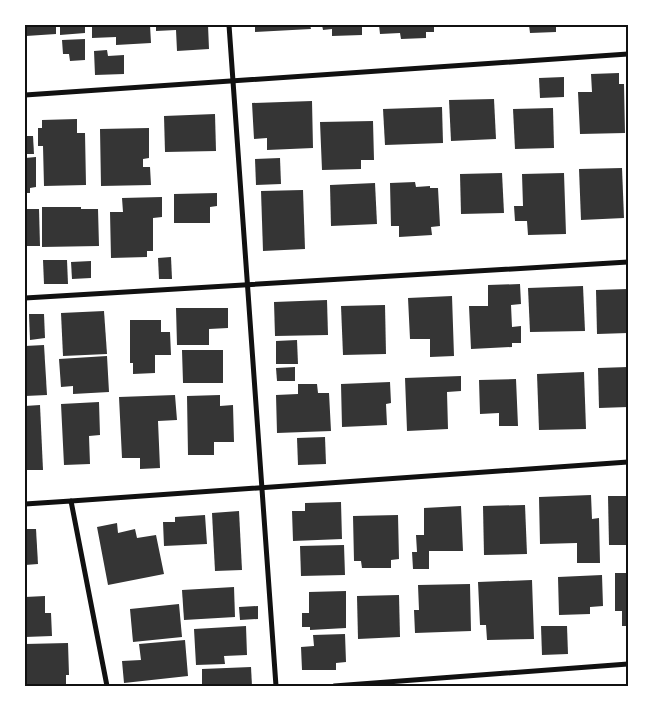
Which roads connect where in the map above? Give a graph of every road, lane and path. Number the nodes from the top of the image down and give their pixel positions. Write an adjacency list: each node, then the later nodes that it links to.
1 (229, 25): 3 (street)
2 (628, 54): 3 (street)
3 (233, 81): 4 (street); 6 (street)
4 (25, 95)
5 (628, 262): 6 (street)
6 (248, 284): 7 (street); 9 (street)
7 (25, 298)
8 (628, 462): 9 (street)
9 (262, 488): 10 (street); 14 (street)
10 (71, 501): 11 (street); 13 (street)
11 (25, 504)
12 (628, 664): 15 (street)
13 (107, 686)
14 (276, 686)
15 (334, 686)

